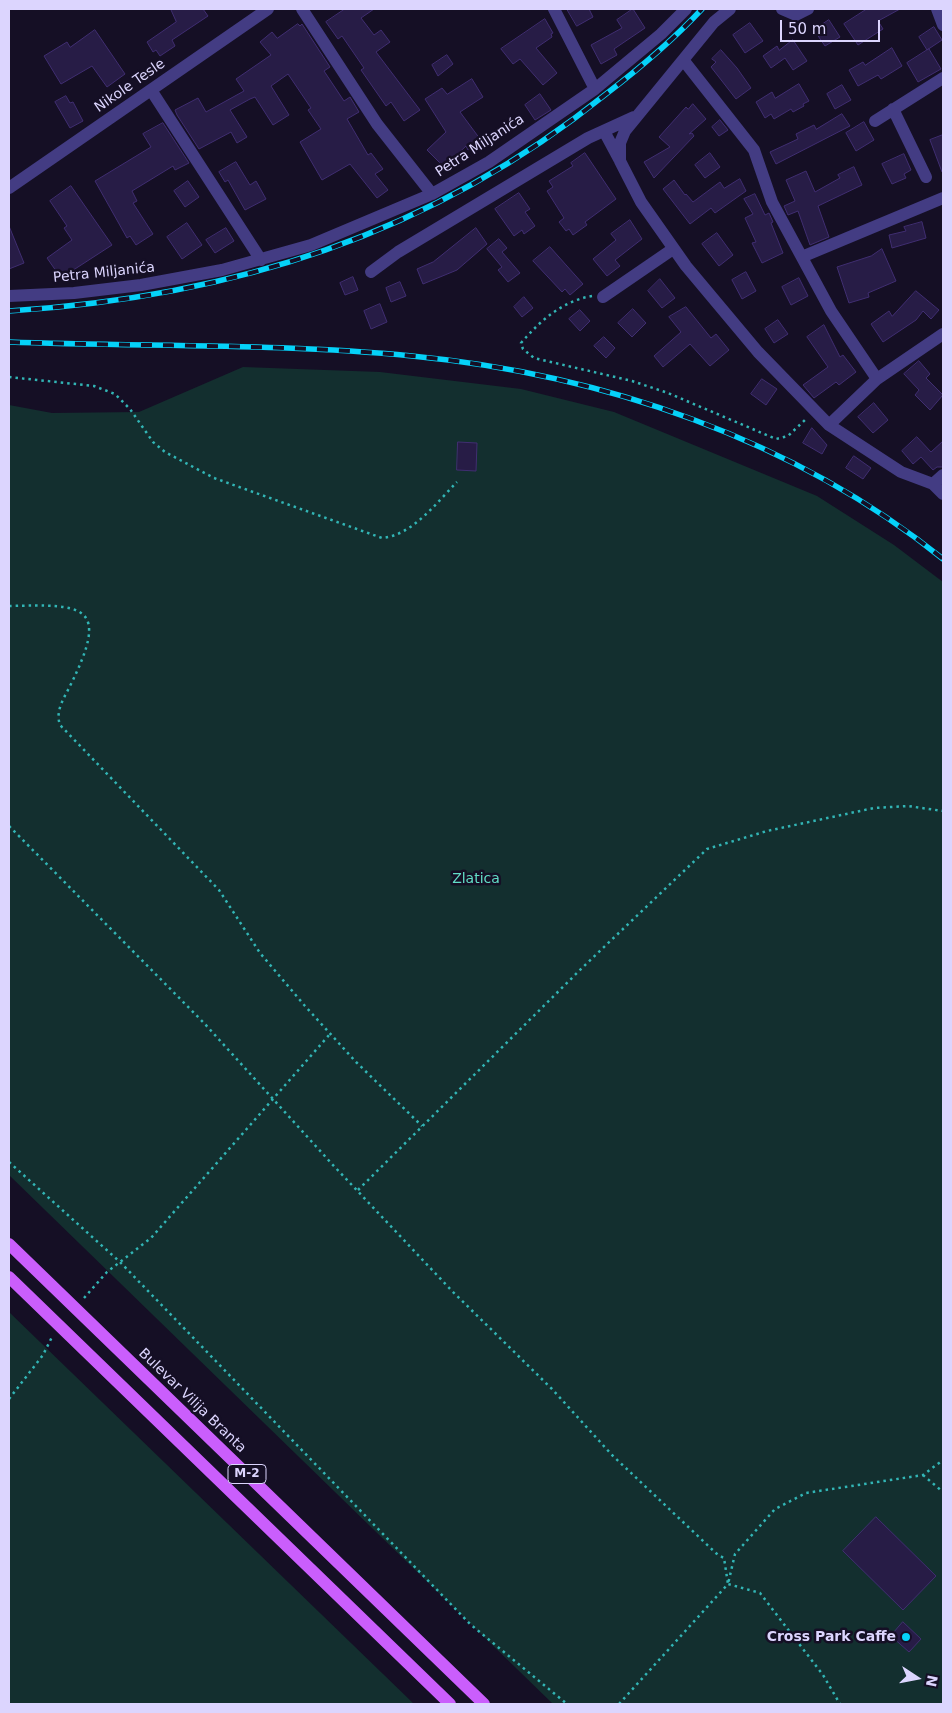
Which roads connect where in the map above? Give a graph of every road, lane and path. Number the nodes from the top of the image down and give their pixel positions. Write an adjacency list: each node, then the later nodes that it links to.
1 (268, 9): 9 (street, Nikole Tesle)
2 (302, 9): 22 (street)
3 (554, 9): 13 (street)
4 (686, 9): 13 (street, Petra Miljanića)
5 (730, 9): 11 (street)
6 (782, 9): 7 (street)
7 (808, 9)
8 (937, 9): 10 (street)
9 (255, 13): 14 (street, Nikole Tesle)
10 (943, 25)
11 (684, 61): 16 (street); 25 (street)
12 (943, 78): 15 (street)
13 (595, 89): 22 (street, Petra Miljanića)
14 (151, 90): 21 (street, Nikole Tesle); 26 (street)
15 (893, 109): 17 (street); 20 (street)
16 (636, 116): 18 (street); 19 (street)
17 (875, 121)
18 (604, 131): 19 (street); 27 (street)
19 (620, 161): 24 (street)
20 (926, 177)
21 (9, 188)
22 (432, 194): 26 (street, Petra Miljanića)
23 (943, 198): 25 (street)
24 (672, 248): 29 (street); 33 (street)
25 (804, 256): 32 (street)
26 (261, 260): 28 (street, Petra Miljanića)
27 (371, 272)
28 (9, 296)
29 (603, 297): 33 (path)
30 (943, 334): 32 (street)
31 (9, 377): 36 (path)
32 (877, 379): 34 (street)
33 (814, 411): 34 (street)
34 (829, 425): 35 (street)
35 (938, 479): 37 (street)
36 (457, 482)
37 (943, 494)
38 (9, 606): 41 (path)
39 (943, 811): 43 (path)
40 (9, 826): 42 (path)
41 (330, 1034): 42 (path); 43 (path)
42 (272, 1099): 45 (path); 47 (path)
43 (422, 1126): 45 (path)
44 (9, 1162): 47 (path)
45 (358, 1190): 55 (path)
46 (9, 1244): 57 (main road, Bulevar Vilija Branta / M-2)
47 (120, 1262): 49 (path); 58 (path)
48 (9, 1277): 56 (main road, M-2)
49 (81, 1302)
50 (53, 1335): 51 (path)
51 (9, 1399)
52 (943, 1460): 53 (path)
53 (923, 1474): 54 (path); 55 (path)
54 (943, 1492)
55 (728, 1584): 59 (path); 60 (path)
56 (450, 1704)
57 (484, 1704)
58 (567, 1704)
59 (619, 1704)
60 (840, 1704)

